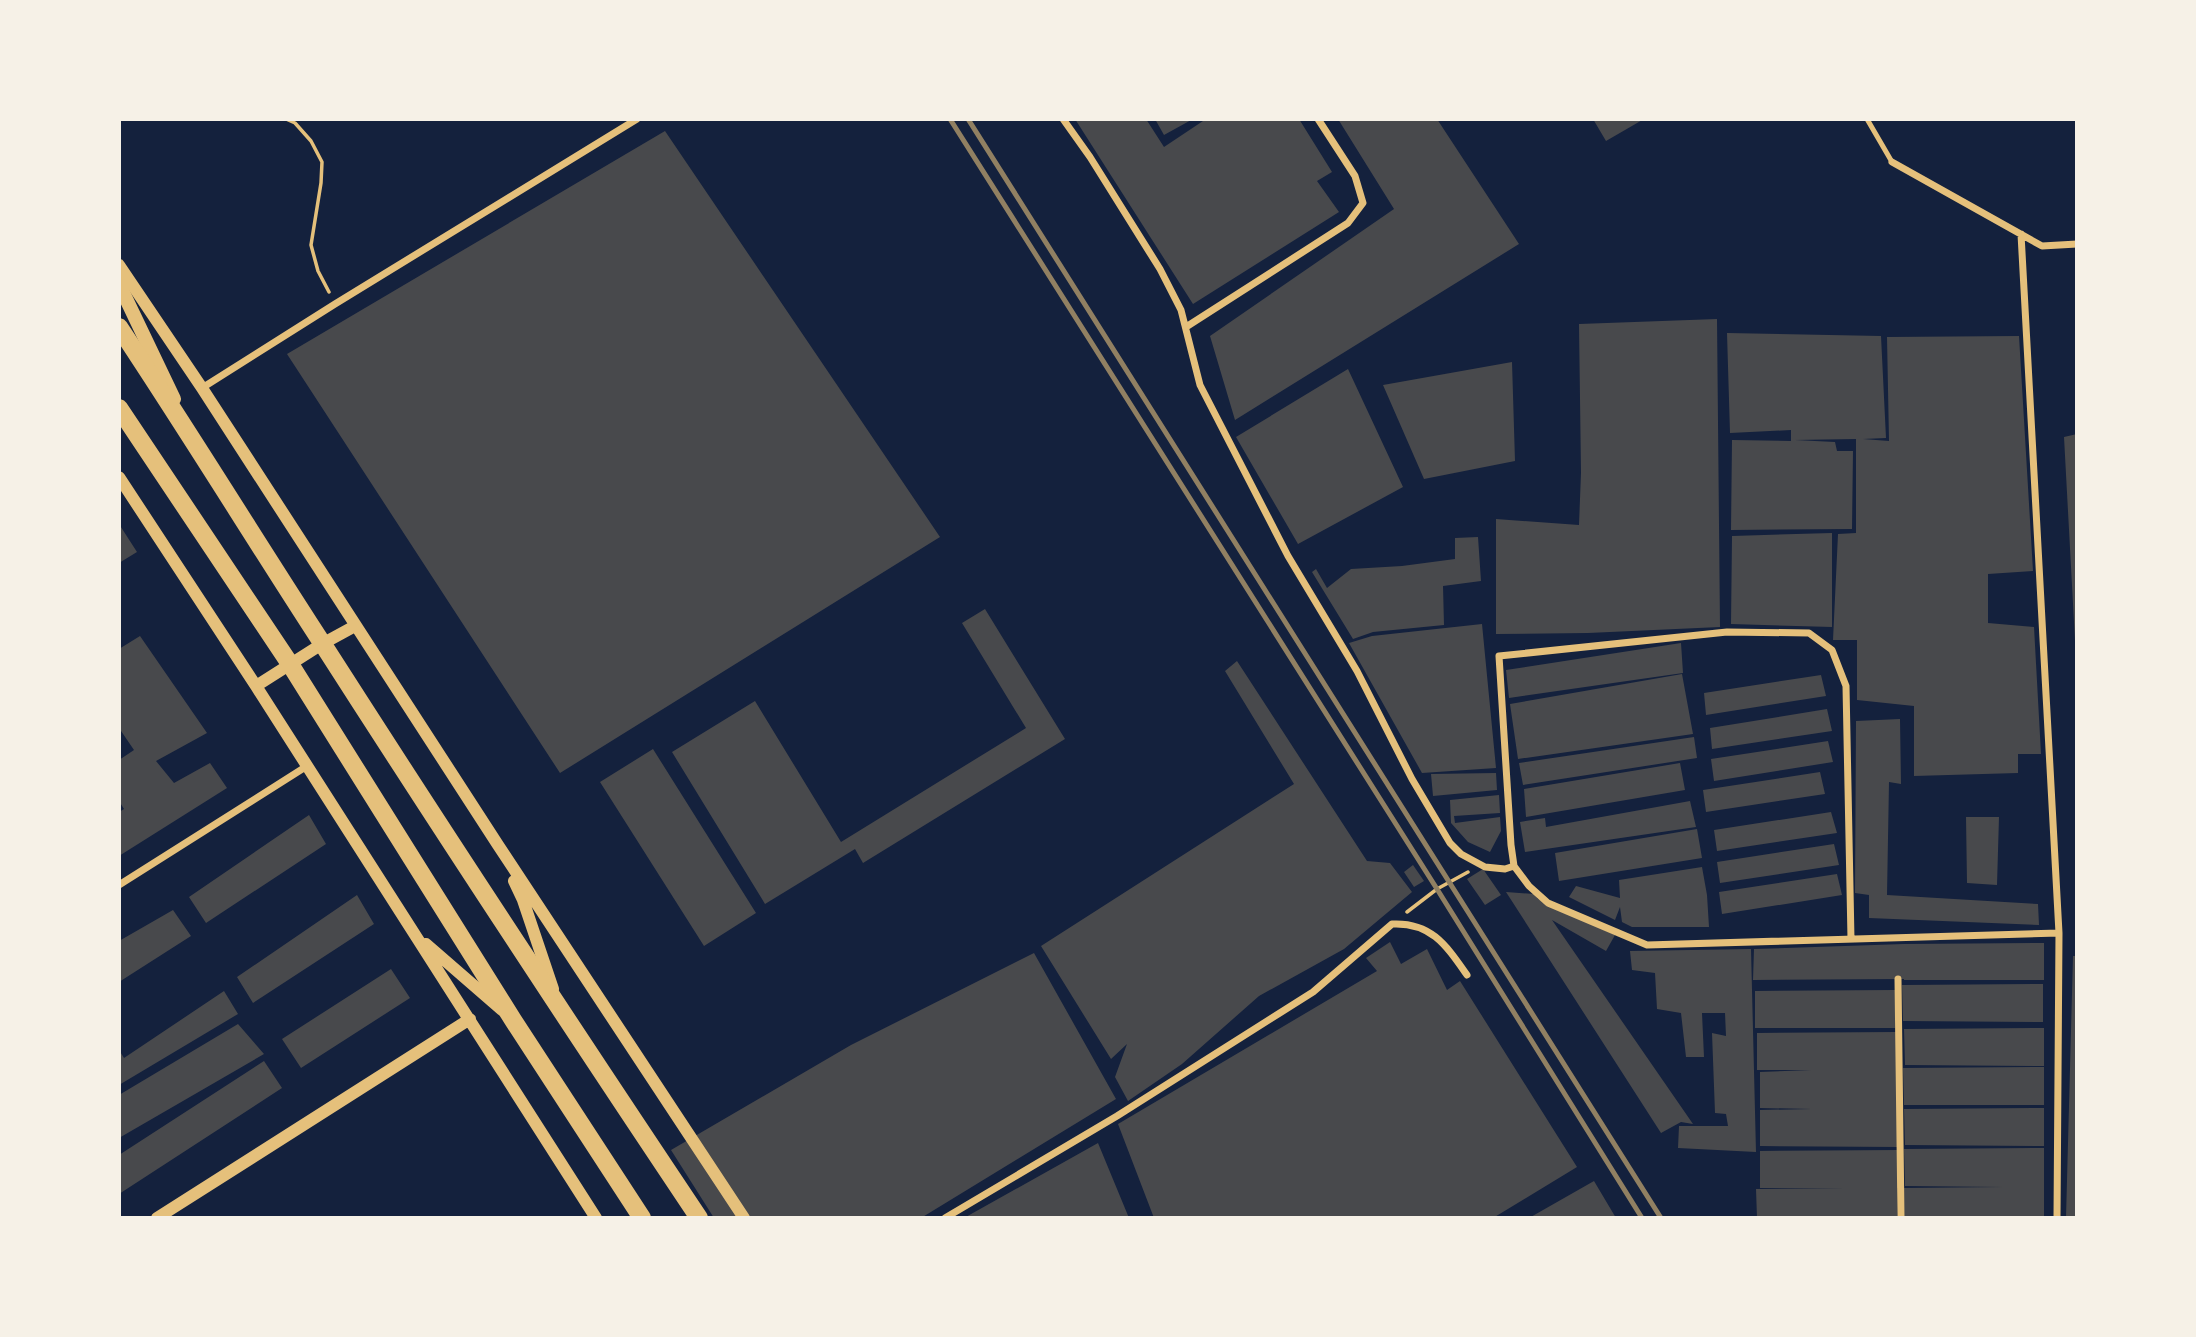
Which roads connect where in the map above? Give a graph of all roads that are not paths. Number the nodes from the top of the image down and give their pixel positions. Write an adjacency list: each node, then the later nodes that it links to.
1 (637, 119): 12 (street)
2 (1063, 119): 11 (street)
3 (1318, 119): 11 (street)
4 (1867, 119): 5 (lane)
5 (1892, 162): 6 (street)
6 (2021, 234): 7 (street); 24 (street)
7 (2077, 244)
8 (119, 265): 12 (street)
9 (119, 284): 14 (main road)
10 (119, 327): 14 (main road)
11 (1186, 327): 22 (street)
12 (202, 388): 16 (street)
13 (121, 414): 18 (main road)
14 (191, 435): 17 (main road)
15 (119, 477): 19 (street)
16 (355, 626): 17 (street); 21 (street)
17 (322, 644): 18 (street); 29 (main road)
18 (290, 664): 19 (street); 31 (main road)
19 (256, 686): 20 (street)
20 (307, 766): 23 (street); 25 (street)
21 (498, 845): 29 (street); 36 (street)
22 (1514, 866): 26 (street); 26 (street)
23 (119, 885)
24 (2059, 933): 26 (street); 39 (street)
25 (415, 934): 30 (street); 31 (street)
26 (1851, 939)
27 (1467, 975): 37 (street)
28 (1898, 979): 38 (street)
29 (559, 1009): 35 (main road)
30 (470, 1019): 32 (street); 33 (street)
31 (513, 1020): 34 (main road)
32 (157, 1218)
33 (596, 1218)
34 (642, 1218)
35 (699, 1218)
36 (744, 1218)
37 (945, 1218)
38 (1902, 1218)
39 (2057, 1218)

